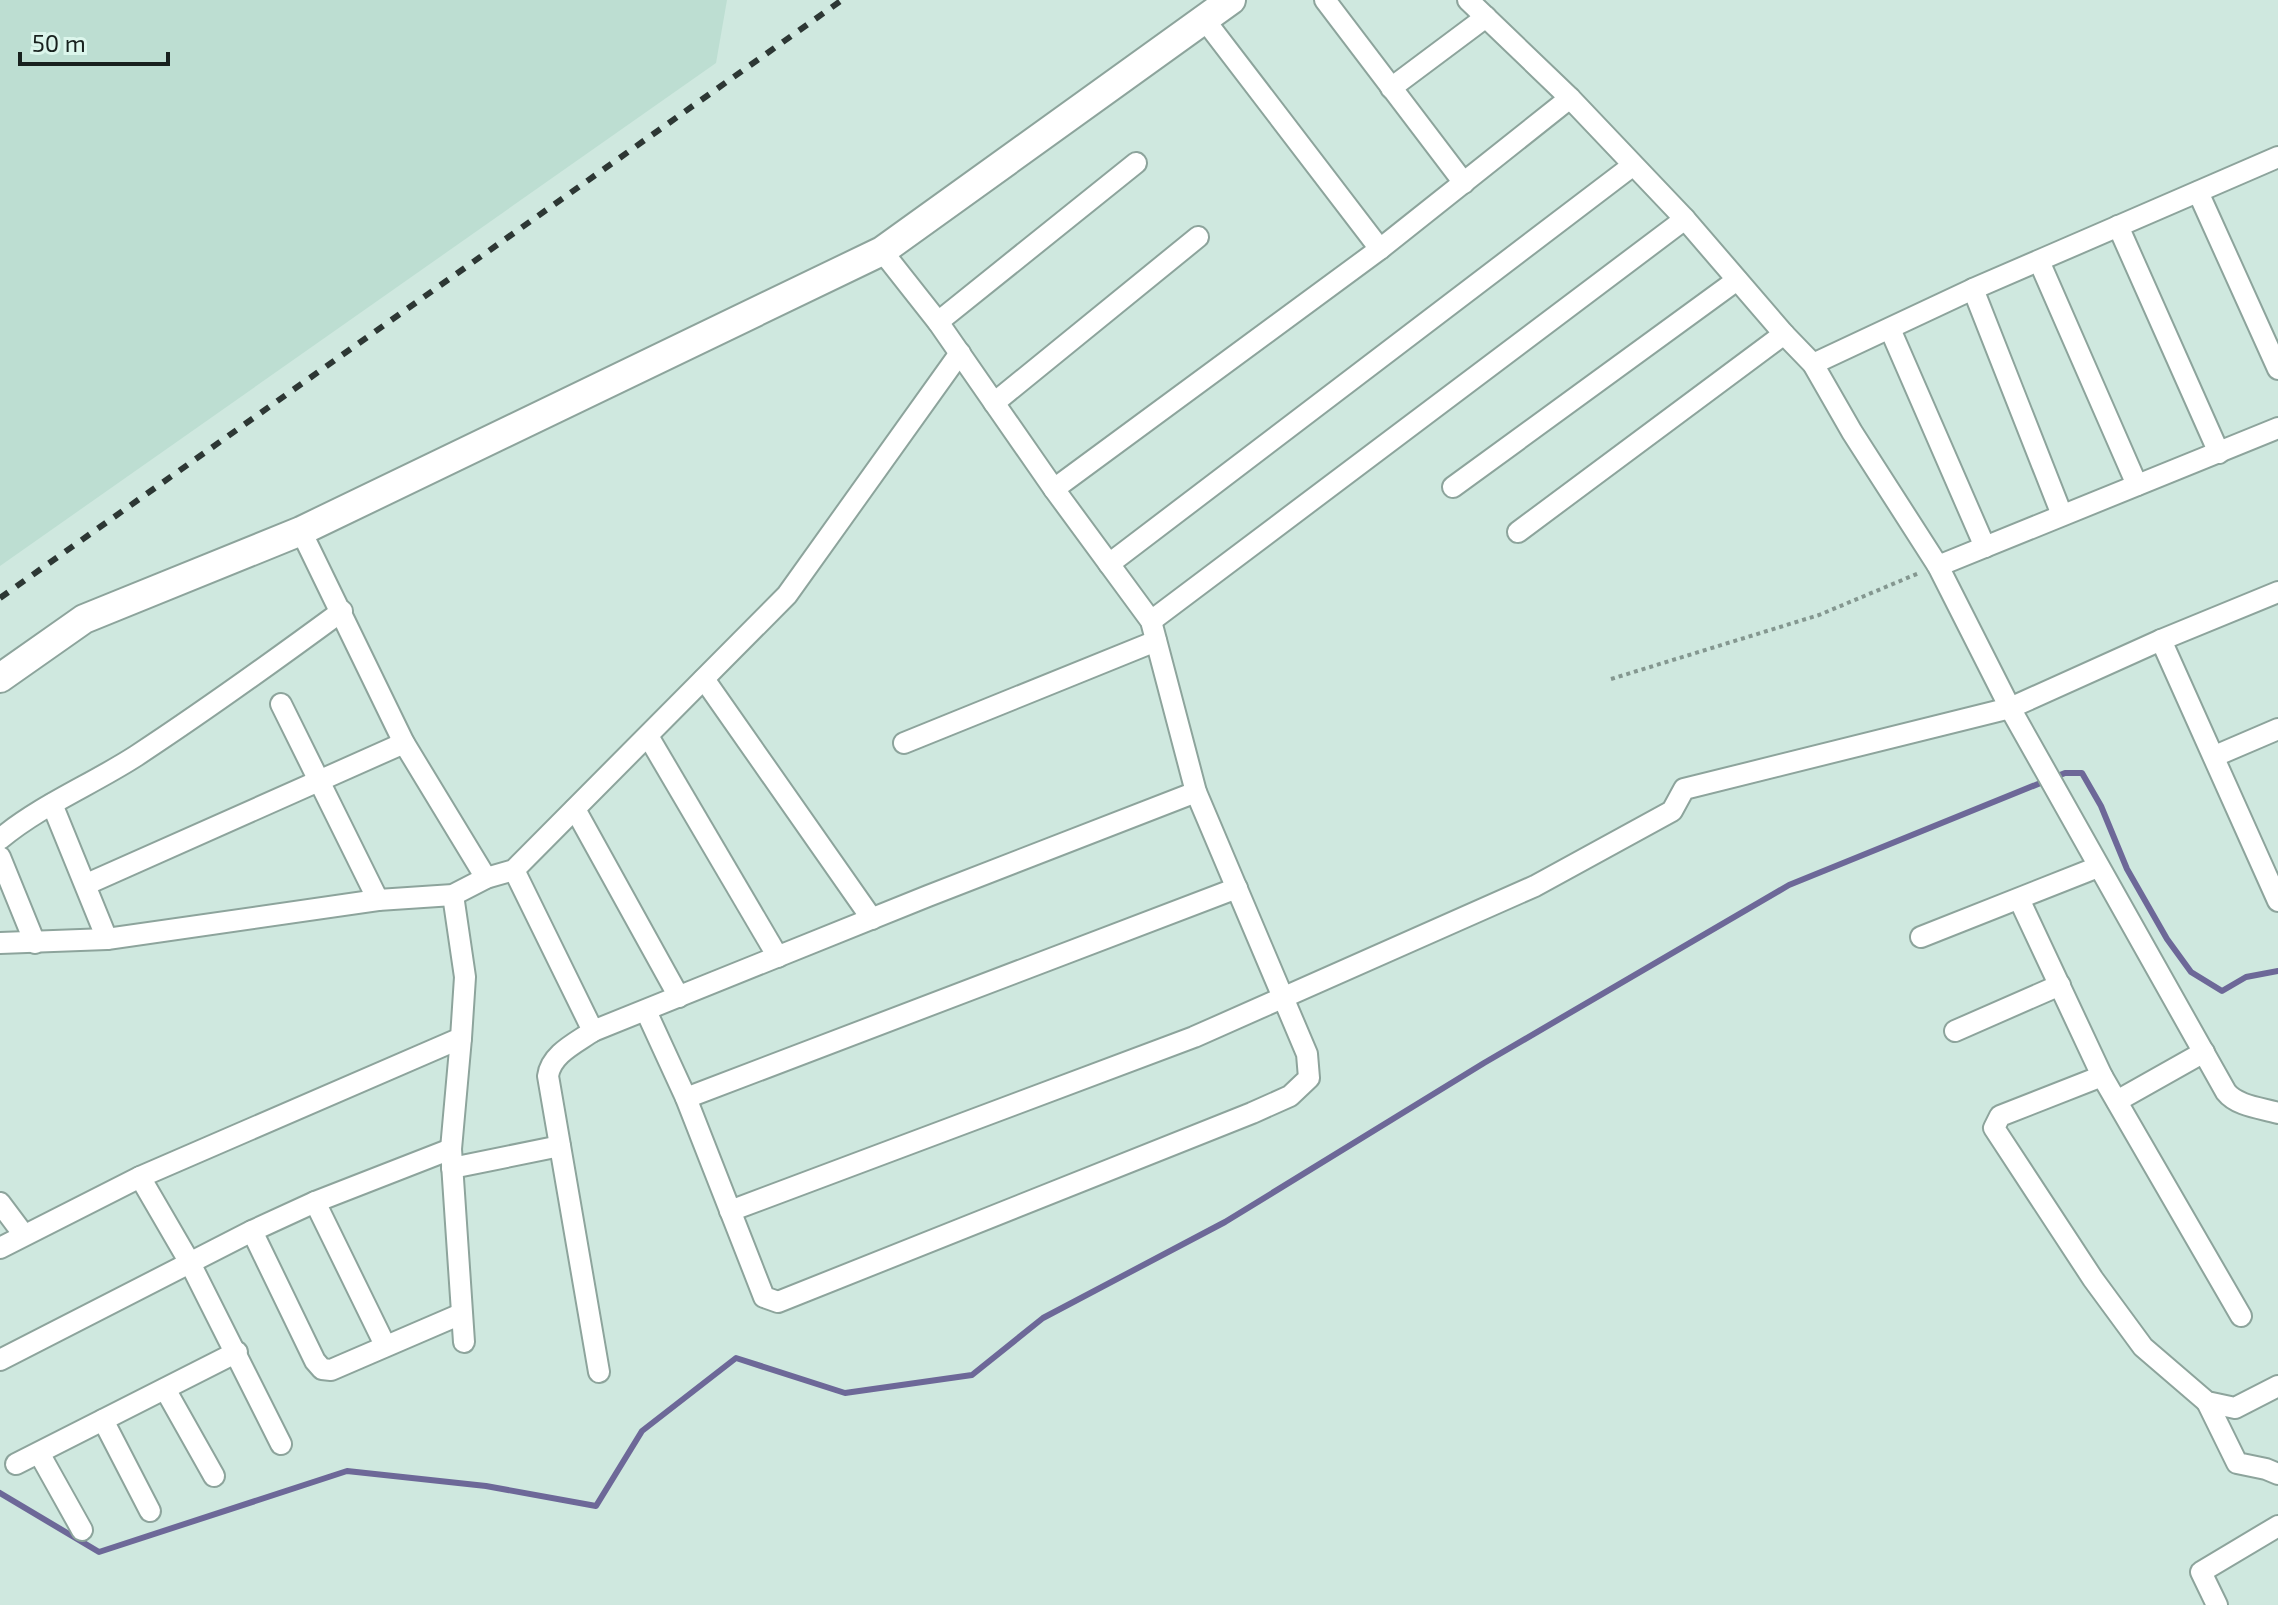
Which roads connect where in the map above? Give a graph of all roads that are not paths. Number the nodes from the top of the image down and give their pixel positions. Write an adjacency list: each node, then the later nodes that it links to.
1 (1231, 0): 5 (street)
2 (1325, 0): 6 (street)
3 (1468, 0): 4 (street)
4 (1486, 17): 6 (street); 7 (street)
5 (1204, 19): 16 (street); 17 (street)
6 (1391, 88): 11 (street)
7 (1570, 98): 10 (street); 11 (street)
8 (2278, 157): 12 (street)
9 (1136, 163): 21 (street)
10 (1632, 166): 13 (street); 37 (street)
11 (1464, 183): 16 (street)
12 (2198, 192): 14 (street); 26 (street)
13 (1685, 219): 19 (street); 41 (street)
14 (2118, 226): 18 (street); 29 (street)
15 (1198, 237): 27 (street)
16 (1380, 249): 32 (street)
17 (882, 251): 21 (street); 34 (street)
18 (2039, 261): 20 (street); 30 (street)
19 (1737, 280): 23 (street); 31 (street)
20 (1973, 289): 22 (street); 33 (street)
21 (938, 322): 24 (street)
22 (1890, 329): 25 (street); 36 (street)
23 (1784, 334): 25 (street); 35 (street)
24 (960, 353): 27 (street); 44 (street)
25 (1813, 364): 38 (street)
26 (2278, 369)
27 (994, 403): 32 (street)
28 (2278, 428): 29 (street)
29 (2219, 453): 30 (street)
30 (2137, 485): 33 (street)
31 (1453, 487)
32 (1054, 489): 37 (street)
33 (2062, 515): 36 (street)
34 (301, 531): 40 (street); 43 (street)
35 (1518, 532)
36 (1985, 547): 38 (street)
37 (1109, 564): 41 (street)
38 (1938, 566): 46 (street)
39 (2278, 592): 42 (street)
40 (342, 611): 49 (street); 54 (street)
41 (1153, 631): 50 (street); 53 (street)
42 (2161, 640): 46 (street); 51 (street)
43 (0, 678)
44 (704, 679): 48 (street); 69 (street)
45 (281, 704): 52 (street)
46 (2010, 708): 60 (street); 77 (street)
47 (2278, 729): 51 (street)
48 (648, 736): 55 (street); 74 (street)
49 (404, 743): 52 (street); 62 (street)
50 (904, 743)
51 (2215, 756): 58 (street)
52 (319, 782): 63 (street); 67 (street)
53 (1196, 792): 64 (street); 69 (street)
54 (52, 804): 56 (street); 63 (street)
55 (575, 809): 61 (street); 76 (street)
56 (0, 839)
57 (2278, 844): 58 (street)
58 (2258, 852): 68 (street)
59 (0, 857): 73 (street)
60 (2098, 867): 66 (street); 82 (street)
61 (514, 870): 62 (street); 79 (street)
62 (486, 878): 65 (street)
63 (87, 884): 71 (street)
64 (1237, 888): 77 (street); 84 (street)
65 (453, 895): 67 (street); 81 (street)
66 (2019, 899): 70 (street); 75 (street)
67 (378, 900): 71 (street)
68 (2278, 901)
69 (872, 919): 74 (street)
70 (1921, 937)
71 (107, 939): 73 (street)
72 (0, 943): 73 (street)
73 (35, 943)
74 (778, 957): 76 (street)
75 (2060, 985): 80 (street); 83 (street)
76 (679, 997): 78 (street)
77 (1283, 998): 92 (street); 92 (street)
78 (646, 1011): 79 (street); 84 (street)
79 (593, 1031): 87 (street)
80 (1955, 1031)
81 (461, 1038): 88 (street); 89 (street)
82 (2204, 1052): 85 (street); 86 (street)
83 (2102, 1076): 85 (street); 106 (street)
84 (686, 1098): 92 (street)
85 (2117, 1101): 98 (street)
86 (2278, 1113)
87 (560, 1146): 88 (street); 103 (street)
88 (451, 1159): 90 (street); 97 (street)
89 (140, 1177): 94 (street); 96 (street)
90 (315, 1202): 93 (street); 100 (street)
91 (0, 1203): 94 (street)
92 (730, 1211)
93 (252, 1231): 96 (street); 100 (street)
94 (24, 1235): 95 (street)
95 (0, 1248)
96 (190, 1263): 101 (street); 102 (street)
97 (461, 1314): 99 (street); 100 (street)
98 (2241, 1316)
99 (464, 1342)
100 (385, 1345)
101 (237, 1352): 105 (street); 108 (street)
102 (0, 1360)
103 (599, 1372)
104 (2278, 1386): 106 (street)
105 (165, 1389): 107 (street); 112 (street)
106 (2207, 1402): 111 (street)
107 (103, 1420): 109 (street); 113 (street)
108 (281, 1444)
109 (39, 1453): 110 (street); 115 (street)
110 (16, 1464)
111 (2278, 1474)
112 (214, 1476)
113 (150, 1511)
114 (2278, 1526): 116 (street)
115 (82, 1530)
116 (2217, 1605)

